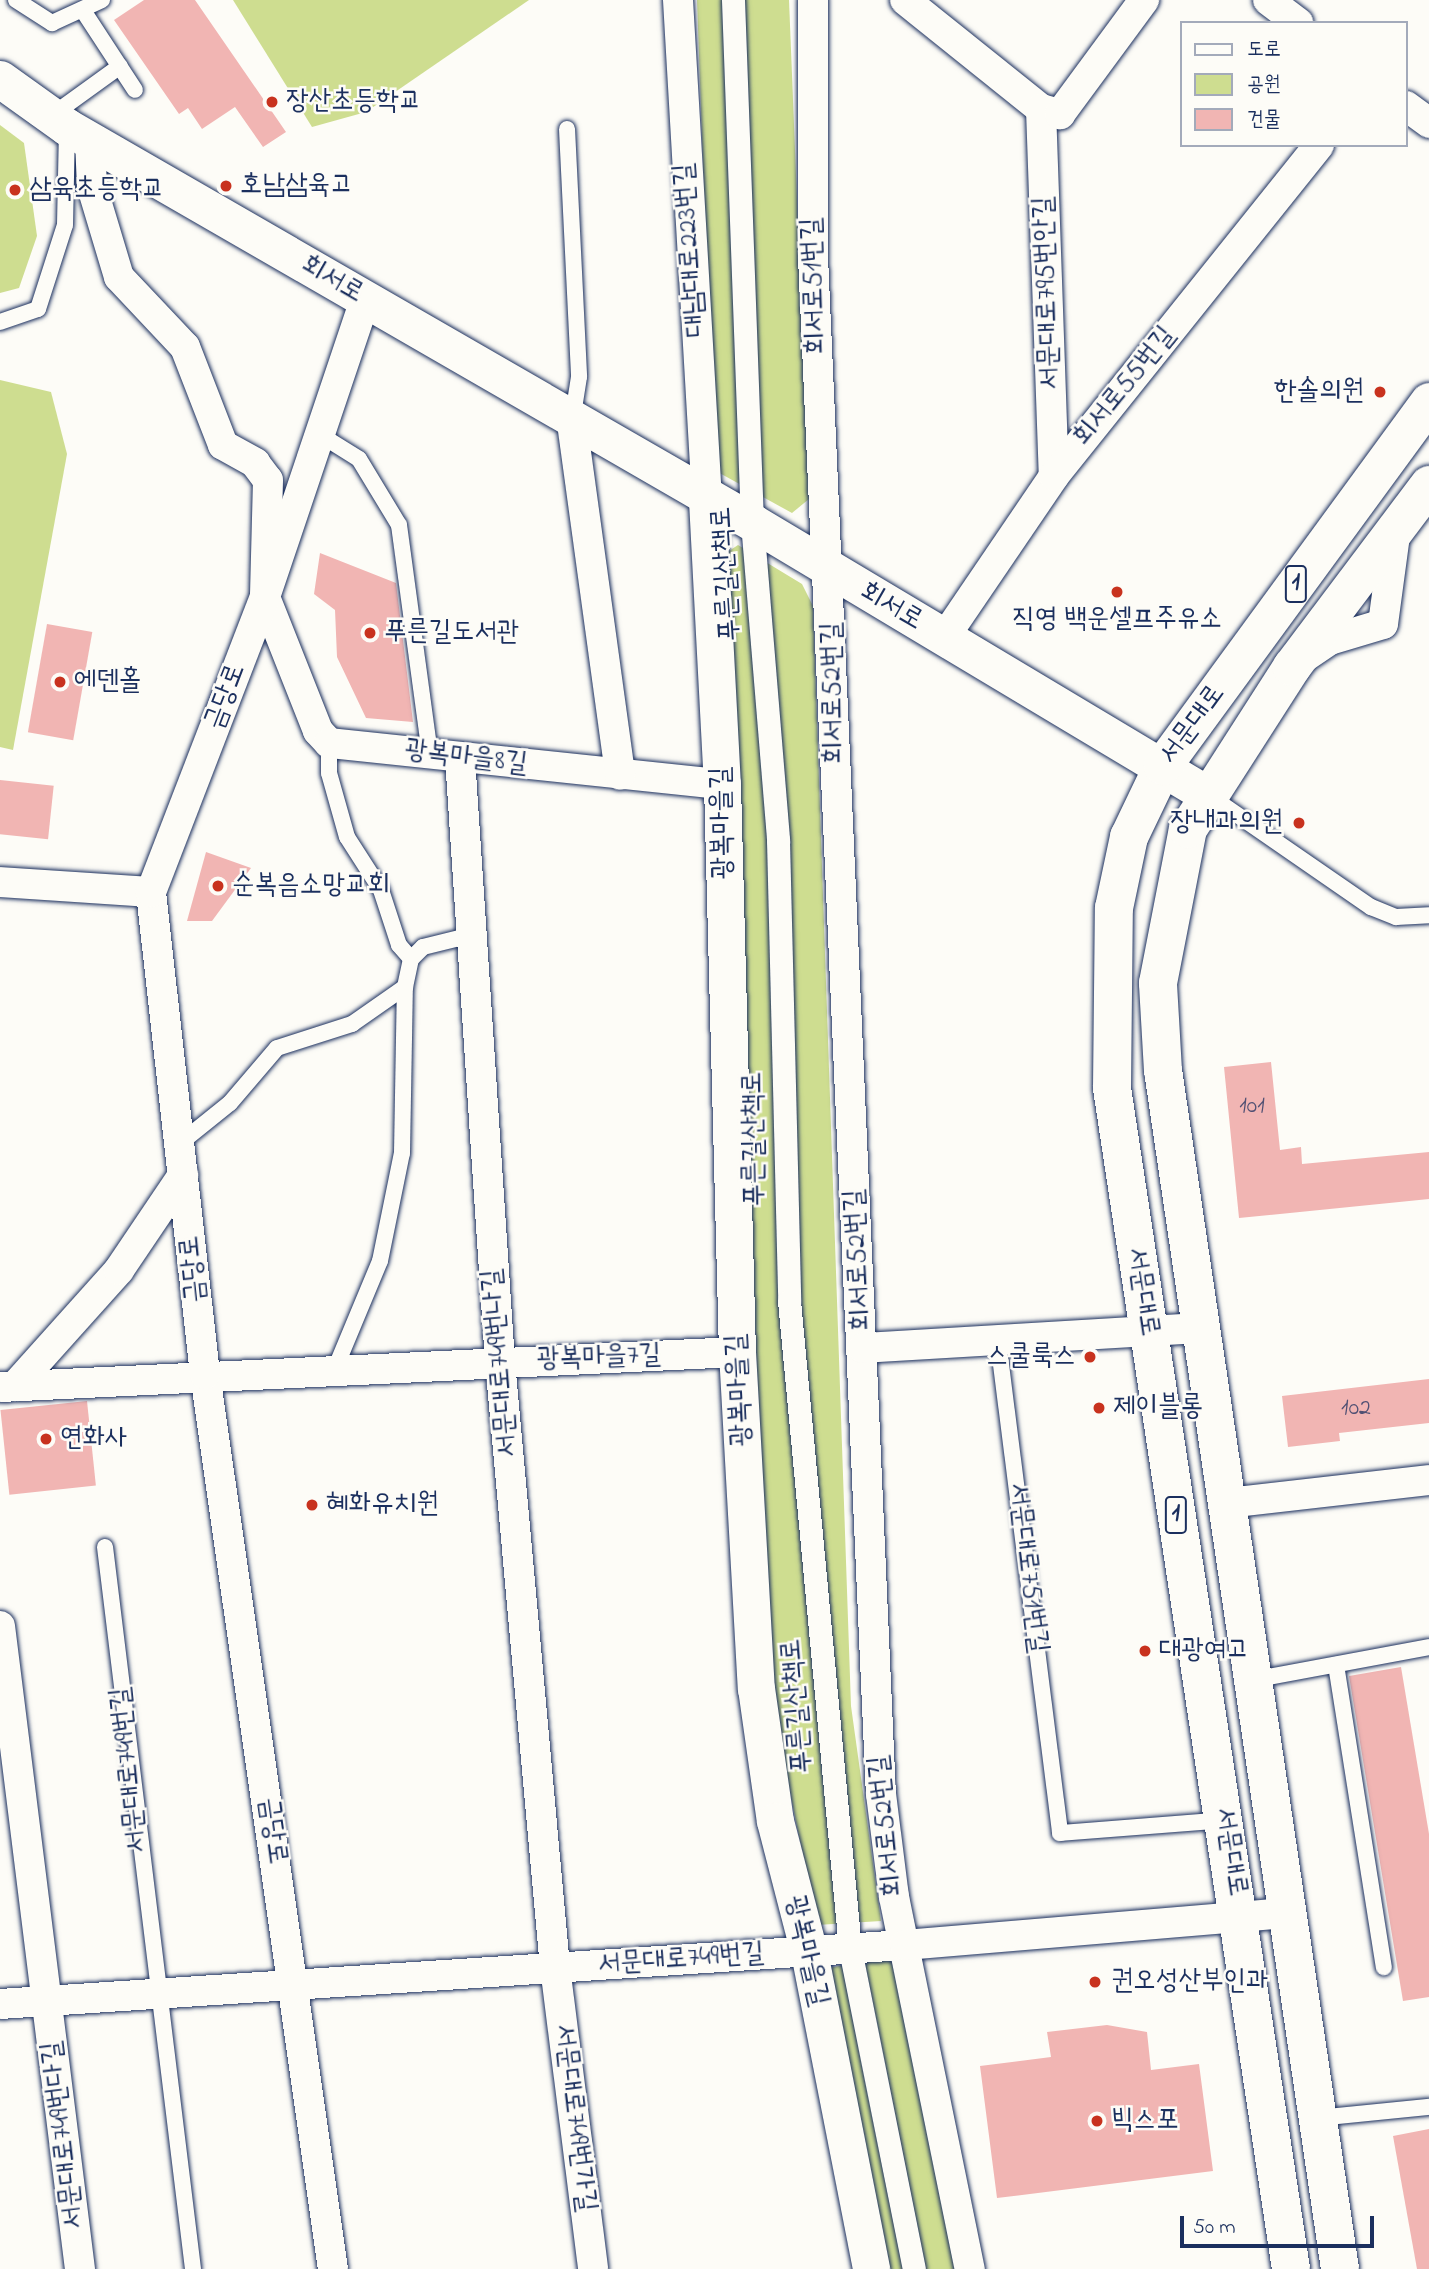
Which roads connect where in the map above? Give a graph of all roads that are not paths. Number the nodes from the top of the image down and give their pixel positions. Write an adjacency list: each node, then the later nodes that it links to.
1 (16, 0): 9 (lane)
2 (102, 0): 9 (lane)
3 (678, 0): 27 (street, 대남대로223번길)
4 (733, 0): 28 (street, 푸른길산책로)
5 (813, 0): 29 (street, 회서로51번길)
6 (905, 0): 15 (street)
7 (1143, 0): 15 (street)
8 (1268, 0): 10 (street)
9 (84, 12): 11 (lane)
10 (1294, 21)
11 (120, 66): 13 (lane); 17 (lane)
12 (0, 79): 17 (street, 회서로)
13 (135, 90)
14 (1408, 107): 16 (street)
15 (1041, 109): 25 (street, 서문대로795번안길)
16 (1429, 123)
17 (69, 128): 20 (street, 회서로); 21 (lane); 30 (street)
18 (567, 129): 23 (lane)
19 (1317, 147): 25 (street, 회서로55번길)
20 (365, 299): 23 (street, 회서로); 24 (street, 금당로)
21 (0, 322)
22 (1429, 402): 35 (main road, 서문대로 / 1)
23 (572, 423): 27 (street, 회서로); 36 (street)
24 (319, 434): 30 (street, 금당로); 33 (lane)
25 (1054, 476): 31 (street, 회서로55번길)
26 (1429, 485): 38 (main road, 서문대로 / 1)
27 (707, 500): 28 (street, 회서로); 37 (street, 광복마을길)
28 (752, 522): 29 (street, 회서로); 67 (street, 푸른길산책로)
29 (831, 572): 31 (street, 회서로); 50 (street, 회서로52번길)
30 (265, 597): 32 (street); 40 (street, 금당로)
31 (944, 638): 35 (street, 회서로)
32 (323, 737): 33 (street, 광복마을8길); 43 (lane)
33 (430, 753): 34 (street, 광복마을8길)
34 (460, 758): 36 (street, 광복마을8길); 42 (street, 서문대로749번나길)
35 (1163, 766): 38 (street, 회서로); 48 (main road, 서문대로 / 1)
36 (620, 775): 37 (street, 광복마을8길)
37 (722, 784): 51 (street, 광복마을길)
38 (1208, 794): 41 (lane); 47 (main road, 서문대로 / 1)
39 (0, 882): 40 (street)
40 (151, 892): 45 (street, 금당로)
41 (1429, 915)
42 (471, 935): 43 (lane); 52 (street, 서문대로749번나길)
43 (411, 959): 44 (lane)
44 (405, 987): 45 (lane); 53 (lane)
45 (179, 1144): 46 (street, 금당로)
46 (183, 1175): 54 (street, 금당로); 55 (street, 광복마을7길)
47 (1201, 1328): 48 (street); 57 (main road, 서문대로 / 1)
48 (1148, 1331): 49 (street); 63 (main road, 서문대로 / 1)
49 (998, 1342): 50 (street); 63 (lane, 서문대로751번길)
50 (863, 1348): 66 (street, 회서로52번길)
51 (737, 1352): 52 (street, 광복마을7길); 68 (street, 광복마을길)
52 (500, 1362): 53 (street, 광복마을7길); 70 (street, 서문대로749번나길)
53 (335, 1368): 54 (street, 광복마을7길)
54 (205, 1374): 55 (street, 광복마을7길); 71 (street, 금당로)
55 (8, 1386)
56 (1429, 1479): 57 (street)
57 (1228, 1503): 62 (main road, 서문대로 / 1)
58 (105, 1547): 72 (lane, 서문대로749번길)
59 (0, 1626): 73 (street, 서문대로749번다길)
60 (1429, 1647): 61 (lane)
61 (1336, 1665): 62 (lane); 69 (lane)
62 (1258, 1679): 64 (main road, 서문대로 / 1)
63 (1225, 1820): 65 (main road, 서문대로 / 1)
64 (1289, 1913): 65 (street, 서문대로749번길); 76 (main road, 서문대로 / 1)
65 (1240, 1917): 66 (street, 서문대로749번길); 85 (main road, 서문대로 / 1)
66 (905, 1945): 67 (street, 서문대로749번길); 84 (street, 회서로52번길)
67 (850, 1949): 68 (street, 서문대로749번길); 83 (street, 푸른길산책로)
68 (809, 1952): 70 (street, 서문대로749번길); 82 (street, 광복마을길)
69 (1384, 1967)
70 (555, 1968): 71 (street, 서문대로749번길); 81 (street, 서문대로749번가길)
71 (294, 1983): 72 (street, 서문대로749번길); 80 (street, 금당로)
72 (155, 1993): 73 (street, 서문대로749번길); 77 (lane, 서문대로749번길)
73 (49, 2001): 74 (street, 서문대로749번길); 79 (street, 서문대로749번다길)
74 (0, 2004)
75 (1429, 2107): 76 (lane)
76 (1318, 2118): 86 (main road, 서문대로 / 1)
77 (192, 2263)
78 (72, 2269): 79 (lane)
79 (80, 2269)
80 (333, 2269)
81 (593, 2269)
82 (872, 2269)
83 (914, 2269)
84 (970, 2269)
85 (1292, 2269)
86 (1340, 2269)

